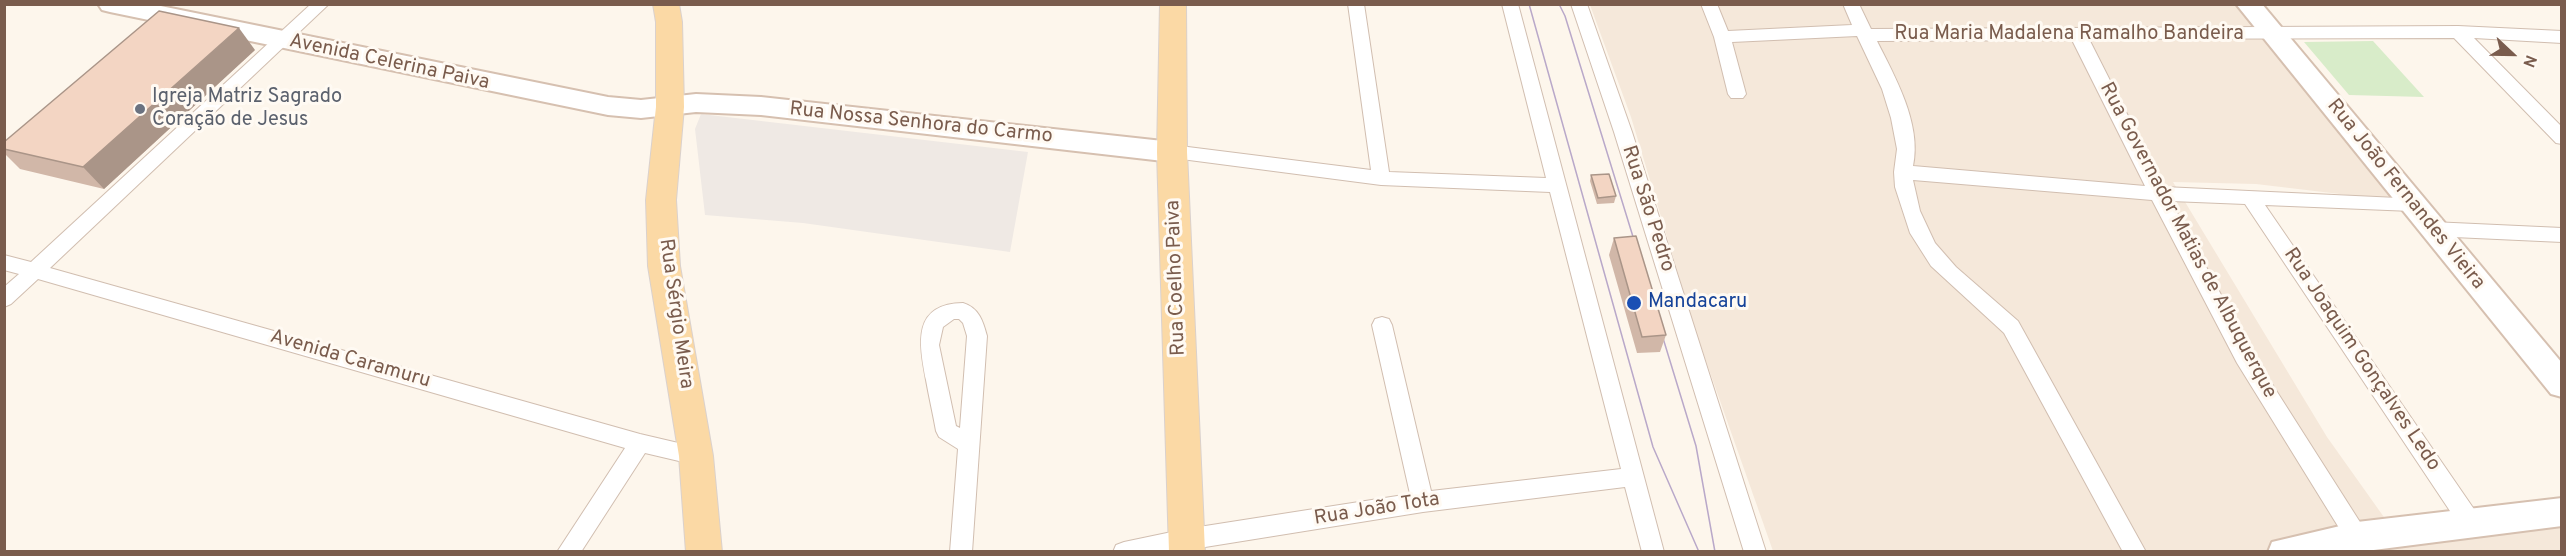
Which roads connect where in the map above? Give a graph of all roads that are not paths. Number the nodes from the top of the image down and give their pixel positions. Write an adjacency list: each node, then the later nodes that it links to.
1 (110, 4): 17 (street, Avenida Celerina Paiva)
2 (321, 4): 17 (street)
3 (666, 4): 19 (main road, Rua Sérgio Meira)
4 (1173, 4): 21 (main road, Rua Coelho Paiva)
5 (1356, 4): 23 (street)
6 (1510, 4): 24 (street)
7 (1579, 4): 49 (street, Rua São Pedro)
8 (1709, 4): 15 (street)
9 (1851, 4): 12 (street)
10 (2248, 4): 14 (street, Rua João Fernandes Vieira)
11 (2458, 32): 14 (street, Rua Maria Madalena Ramalho Bandeira); 16 (street, Rua Maria Madalena Ramalho Bandeira); 20 (street)
12 (1863, 33): 13 (street, Rua Maria Madalena Ramalho Bandeira); 15 (street, Rua Maria Madalena Ramalho Bandeira); 22 (street)
13 (2078, 34): 14 (street, Rua Maria Madalena Ramalho Bandeira); 25 (street, Rua Governador Matias de Albuquerque)
14 (2273, 34): 27 (street, Rua João Fernandes Vieira)
15 (1722, 37): 18 (street)
16 (2562, 37)
17 (281, 41): 19 (street, Avenida Celerina Paiva); 31 (street)
18 (1737, 94)
19 (670, 107): 21 (street, Rua Nossa Senhora do Carmo); 37 (main road, Rua Sérgio Meira)
20 (2562, 138)
21 (1172, 152): 23 (street); 43 (main road, Rua Coelho Paiva)
22 (1903, 172): 25 (street); 50 (street)
23 (1381, 178): 24 (street)
24 (1556, 185): 38 (street)
25 (2158, 194): 26 (street); 42 (street, Rua Governador Matias de Albuquerque)
26 (2251, 199): 27 (street); 41 (street, Rua Joaquim Gonçalves Ledo)
27 (2412, 204): 28 (street, Rua João Fernandes Vieira)
28 (2432, 229): 29 (street); 34 (street, Rua João Fernandes Vieira)
29 (2562, 235)
30 (4, 262): 31 (street, Avenida Caramuru)
31 (36, 270): 32 (street); 35 (street, Avenida Caramuru)
32 (4, 299)
33 (1382, 325): 39 (street)
34 (2562, 385)
35 (640, 443): 37 (street, Avenida Caramuru); 44 (street)
36 (967, 443): 36 (street); 46 (street)
37 (696, 456): 45 (main road, Rua Sérgio Meira)
38 (1632, 477): 39 (street, Rua João Tota); 48 (street)
39 (1423, 502): 43 (street, Rua João Tota)
40 (2562, 512): 41 (street)
41 (2470, 522): 42 (street)
42 (2357, 537): 51 (street)
43 (1186, 545): 47 (street, Rua João Tota)
44 (568, 552)
45 (704, 552)
46 (961, 552)
47 (1124, 552)
48 (1653, 552)
49 (1755, 552)
50 (2135, 552)
51 (2284, 552)

